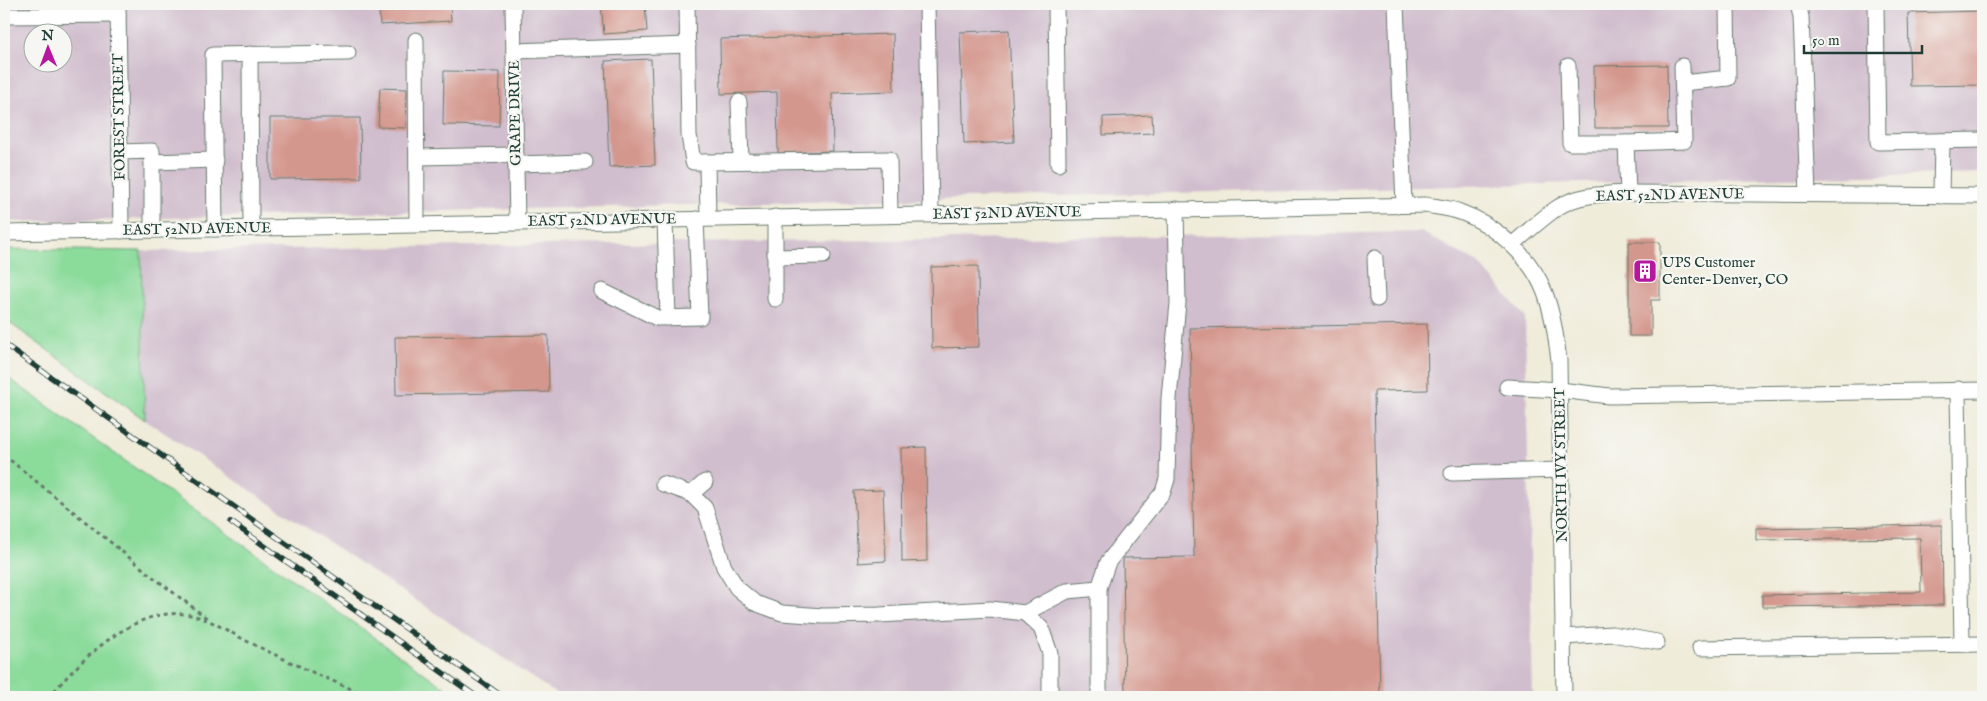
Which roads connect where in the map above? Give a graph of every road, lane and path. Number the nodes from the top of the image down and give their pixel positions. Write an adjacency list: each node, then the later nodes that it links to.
1 (513, 4): 13 (street, GRAPE DRIVE)
2 (688, 4): 12 (street)
3 (927, 4): 38 (street)
4 (1056, 4): 31 (street)
5 (1396, 4): 36 (street)
6 (1727, 4): 18 (street)
7 (1798, 4): 33 (street)
8 (1876, 4): 21 (street)
9 (118, 9): 10 (street); 23 (street, FOREST STREET)
10 (4, 16)
11 (416, 40): 24 (street)
12 (688, 45): 13 (street); 30 (street)
13 (514, 51): 25 (street, GRAPE DRIVE)
14 (348, 52): 15 (street)
15 (250, 54): 26 (street); 46 (street)
16 (1568, 66): 22 (street)
17 (1682, 66): 18 (street)
18 (1683, 83): 22 (street)
19 (739, 102): 27 (street)
20 (1983, 140): 21 (street)
21 (1942, 141): 34 (street)
22 (1626, 143): 32 (street)
23 (120, 152): 28 (street); 48 (street, FOREST STREET)
24 (417, 157): 25 (street); 44 (street)
25 (516, 159): 29 (street); 43 (street, GRAPE DRIVE)
26 (214, 160): 28 (street); 45 (street)
27 (741, 161): 30 (street); 39 (street)
28 (152, 162): 47 (street)
29 (584, 162)
30 (707, 162): 41 (street)
31 (1058, 164)
32 (1628, 193): 33 (street, EAST 52ND AVENUE); 50 (street, EAST 52ND AVENUE)
33 (1808, 194): 34 (street, EAST 52ND AVENUE)
34 (1942, 196): 35 (street, EAST 52ND AVENUE)
35 (1983, 196)
36 (1404, 205): 37 (street, EAST 52ND AVENUE); 50 (street, EAST 52ND AVENUE)
37 (1176, 209): 38 (street, EAST 52ND AVENUE); 68 (street)
38 (931, 214): 39 (street, EAST 52ND AVENUE)
39 (890, 215): 40 (street, EAST 52ND AVENUE)
40 (774, 217): 41 (street, EAST 52ND AVENUE); 52 (street)
41 (702, 218): 42 (street, EAST 52ND AVENUE); 57 (street)
42 (665, 219): 43 (street, EAST 52ND AVENUE); 57 (street)
43 (517, 222): 44 (street, EAST 52ND AVENUE)
44 (417, 224): 46 (street, EAST 52ND AVENUE)
45 (216, 228): 46 (street, EAST 52ND AVENUE); 47 (street, EAST 52ND AVENUE)
46 (251, 228)
47 (152, 230): 48 (street, EAST 52ND AVENUE)
48 (121, 231): 49 (street, EAST 52ND AVENUE)
49 (4, 233)
50 (1512, 245): 59 (street, NORTH IVY STREET)
51 (823, 256): 52 (street)
52 (775, 257): 56 (street)
53 (1376, 258): 55 (street)
54 (602, 291): 57 (street)
55 (1377, 299)
56 (775, 300)
57 (668, 318)
58 (1507, 387): 59 (street)
59 (1560, 390): 60 (street); 63 (street, NORTH IVY STREET)
60 (1958, 390): 61 (street); 73 (street)
61 (1983, 390)
62 (4, 454): 70 (path)
63 (1561, 470): 64 (street); 71 (street, NORTH IVY STREET)
64 (1452, 472)
65 (705, 482): 67 (street)
66 (663, 484): 67 (street)
67 (691, 494): 69 (street)
68 (1099, 588): 69 (street); 79 (street)
69 (1024, 613): 78 (street)
70 (210, 620): 76 (path); 77 (path)
71 (1563, 637): 72 (street); 80 (street, NORTH IVY STREET)
72 (1657, 642)
73 (1962, 644): 74 (street); 75 (street)
74 (1983, 644)
75 (1700, 648)
76 (49, 697)
77 (371, 697)
78 (1050, 697)
79 (1099, 697)
80 (1564, 697)

